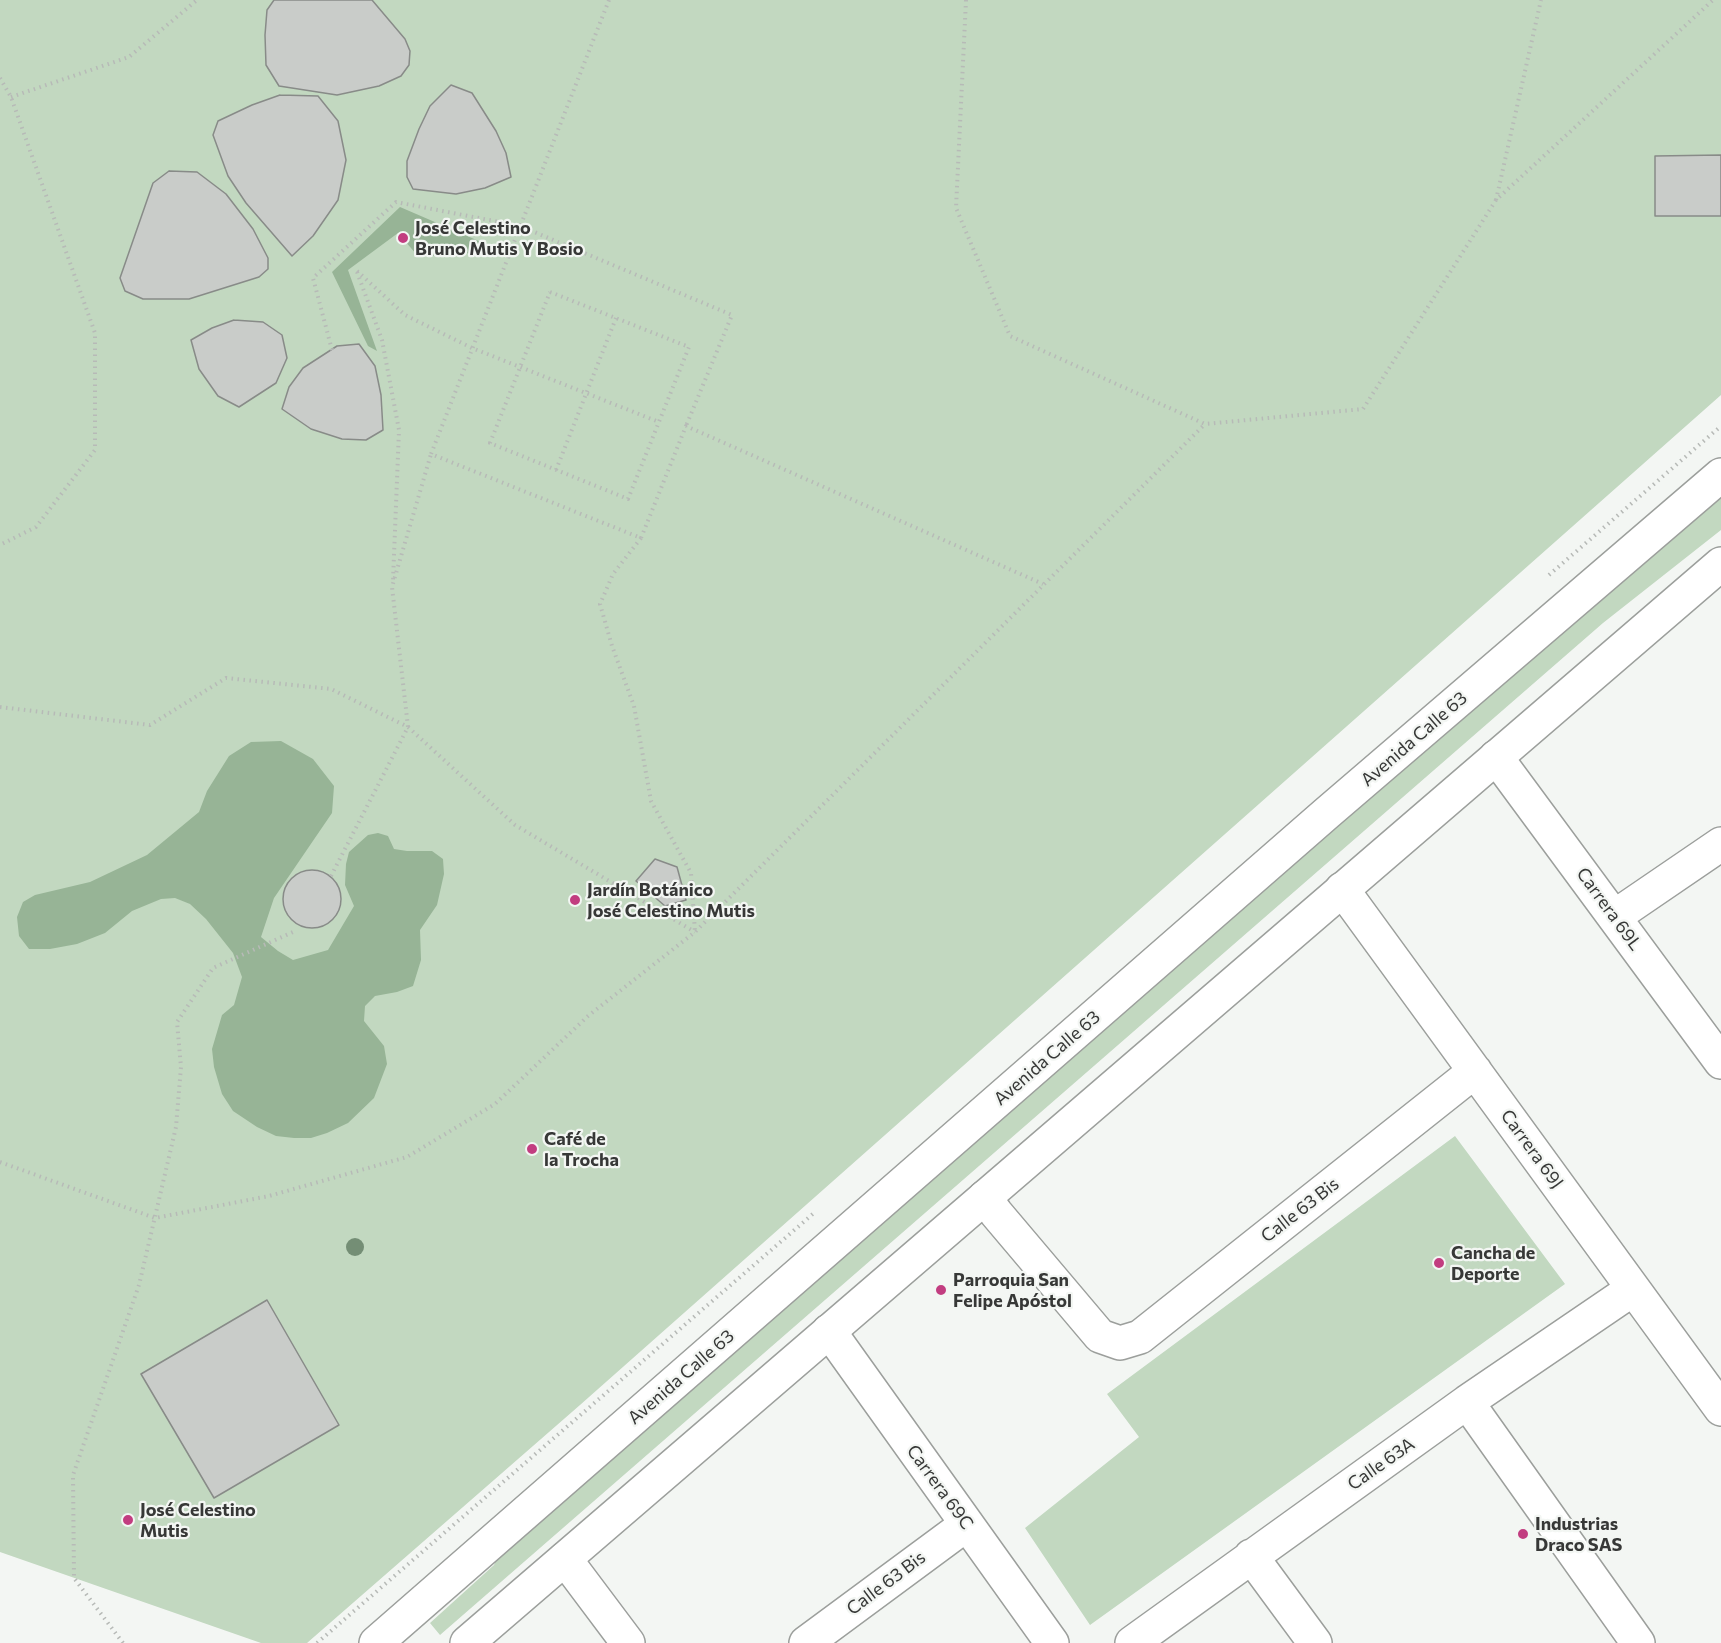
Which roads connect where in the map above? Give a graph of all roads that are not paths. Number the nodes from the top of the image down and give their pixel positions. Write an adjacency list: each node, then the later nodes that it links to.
1 (1721, 475): 17 (street, Avenida Calle 63)
2 (1721, 564): 3 (street)
3 (1496, 757): 5 (street); 6 (street, Carrera 69L)
4 (1721, 844): 6 (street)
5 (1342, 889): 8 (street, Carrera 69J); 9 (street)
6 (1614, 917): 7 (street, Carrera 69L)
7 (1721, 1062)
8 (1475, 1071): 9 (street, Calle 63 Bis); 10 (street, Carrera 69J)
9 (985, 1197): 11 (street)
10 (1634, 1289): 12 (street, Calle 63A); 13 (street, Carrera 69J)
11 (829, 1331): 14 (street, Carrera 69C); 16 (street)
12 (1467, 1402): 15 (street, Calle 63A); 24 (street)
13 (1721, 1409)
14 (967, 1524): 20 (street, Calle 63 Bis); 21 (street, Carrera 69C)
15 (1251, 1556): 22 (street, Calle 63A); 23 (street)
16 (565, 1558): 18 (street); 19 (street)
17 (376, 1643)
18 (467, 1643)
19 (628, 1643)
20 (806, 1643)
21 (1052, 1643)
22 (1132, 1643)
23 (1315, 1643)
24 (1638, 1643)

